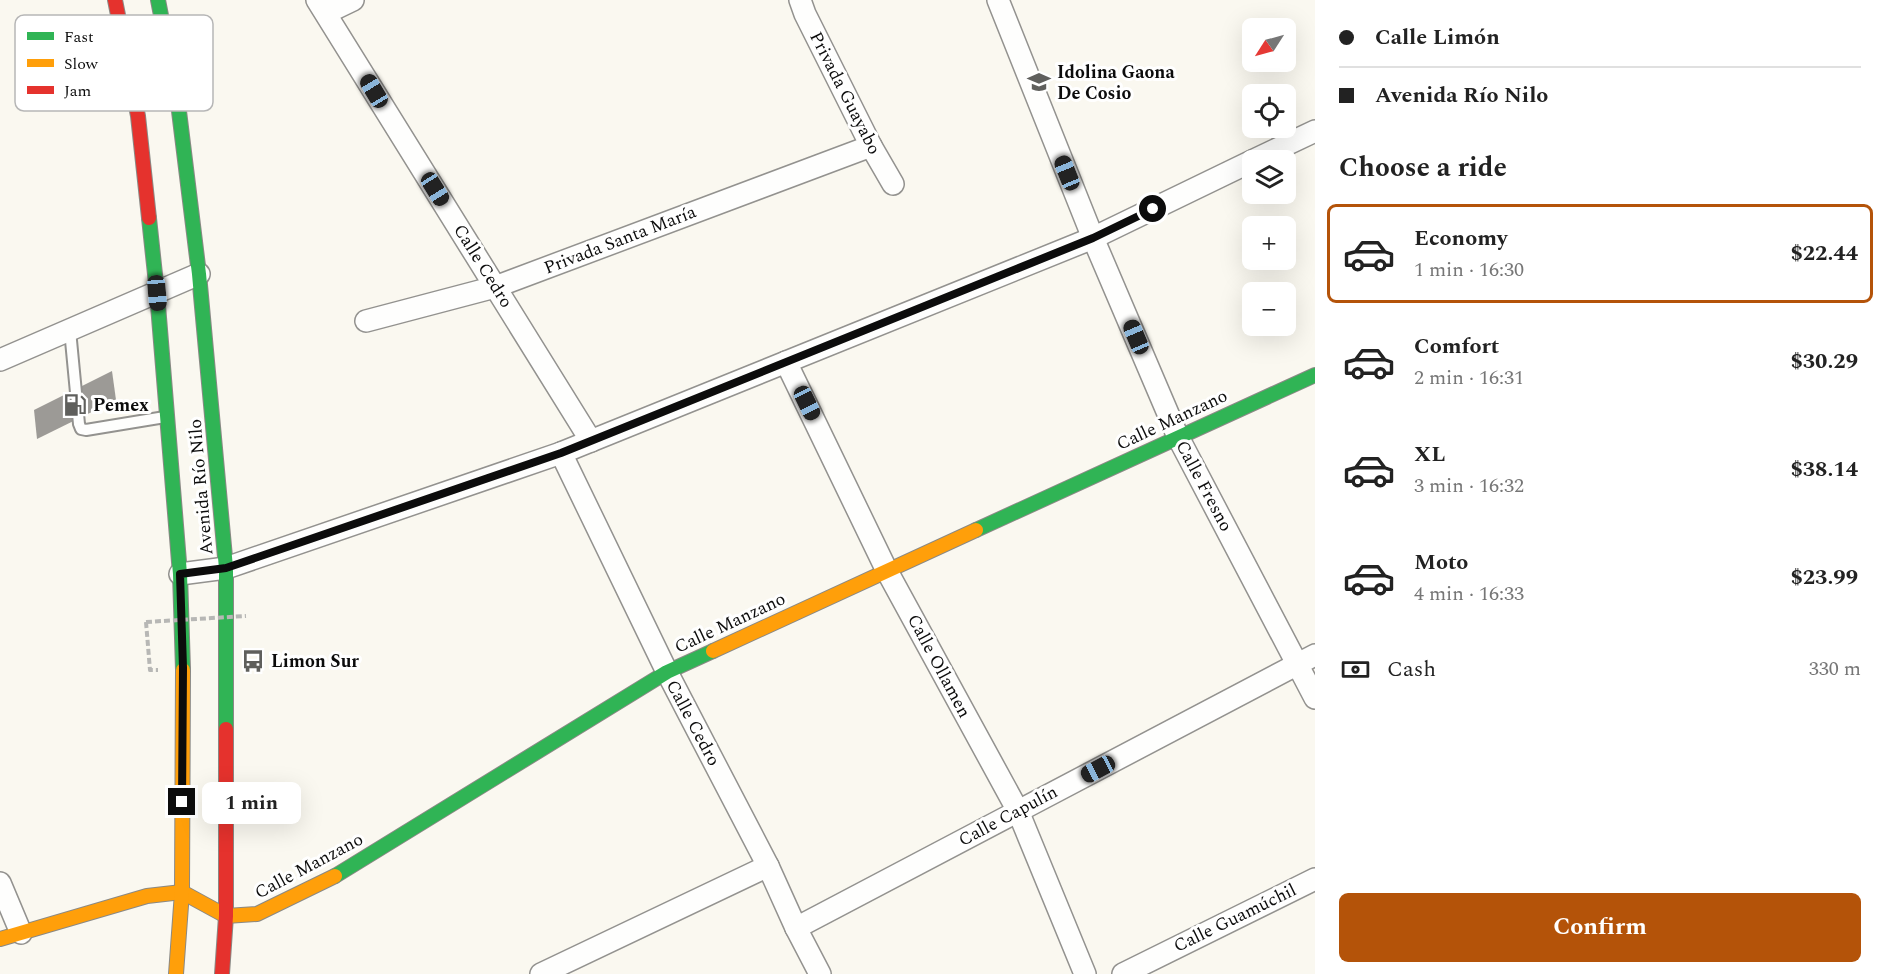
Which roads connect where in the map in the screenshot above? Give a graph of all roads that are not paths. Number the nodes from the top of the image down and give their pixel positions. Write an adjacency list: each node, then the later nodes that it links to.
1 (116, 0): 7 (main road, Avenida Río Nilo)
2 (158, 0): 8 (main road, Avenida Río Nilo)
3 (353, 0): 6 (street)
4 (800, 0): 12 (street, Privada Guayabo)
5 (998, 0): 16 (street, Calle Fresno)
6 (322, 7): 18 (street, Calle Cedro)
7 (119, 15)
8 (161, 15)
9 (137, 111): 19 (main road, Avenida Río Nilo)
10 (179, 111): 17 (main road, Avenida Río Nilo)
11 (1315, 131): 13 (street)
12 (871, 146): 15 (street, Privada Guayabo); 18 (street, Privada Santa María)
13 (1276, 150)
14 (1242, 166): 16 (street)
15 (893, 184)
16 (1093, 238): 23 (street); 26 (street, Calle Fresno)
17 (199, 274): 19 (street); 29 (main road, Avenida Río Nilo)
18 (495, 287): 20 (street, Privada Santa María); 27 (street, Calle Cedro)
19 (157, 293): 21 (street); 25 (main road, Avenida Río Nilo)
20 (366, 321)
21 (70, 330): 22 (street); 25 (lane)
22 (0, 360)
23 (786, 362): 27 (street); 30 (street, Calle Ollamen)
24 (1315, 375): 26 (main road, Calle Manzano)
25 (167, 417): 31 (main road, Avenida Río Nilo)
26 (1178, 437): 30 (main road, Calle Manzano); 32 (street, Calle Fresno)
27 (591, 441): 28 (street)
28 (561, 453): 29 (street); 33 (street, Calle Cedro)
29 (226, 568): 31 (street); 40 (main road, Avenida Río Nilo)
30 (887, 571): 33 (main road, Calle Manzano); 35 (street, Calle Ollamen)
31 (180, 574): 39 (main road, Avenida Río Nilo)
32 (1306, 659): 34 (street, Calle Fresno); 35 (street, Calle Capulín)
33 (667, 672): 36 (street, Calle Cedro); 40 (main road, Calle Manzano)
34 (1315, 698)
35 (1018, 811): 41 (street, Calle Capulín); 48 (street, Calle Ollamen)
36 (768, 866): 41 (street, Calle Cedro); 46 (street)
37 (1315, 879): 49 (street, Calle Guamúchil)
38 (0, 883): 42 (street)
39 (182, 892): 40 (main road); 42 (main road); 44 (main road, Avenida Río Nilo)
40 (226, 916): 45 (main road, Avenida Río Nilo)
41 (796, 928): 47 (street, Calle Cedro)
42 (21, 933): 43 (main road)
43 (0, 939)
44 (176, 974)
45 (222, 974)
46 (541, 974)
47 (820, 974)
48 (1085, 974)
49 (1123, 974)

